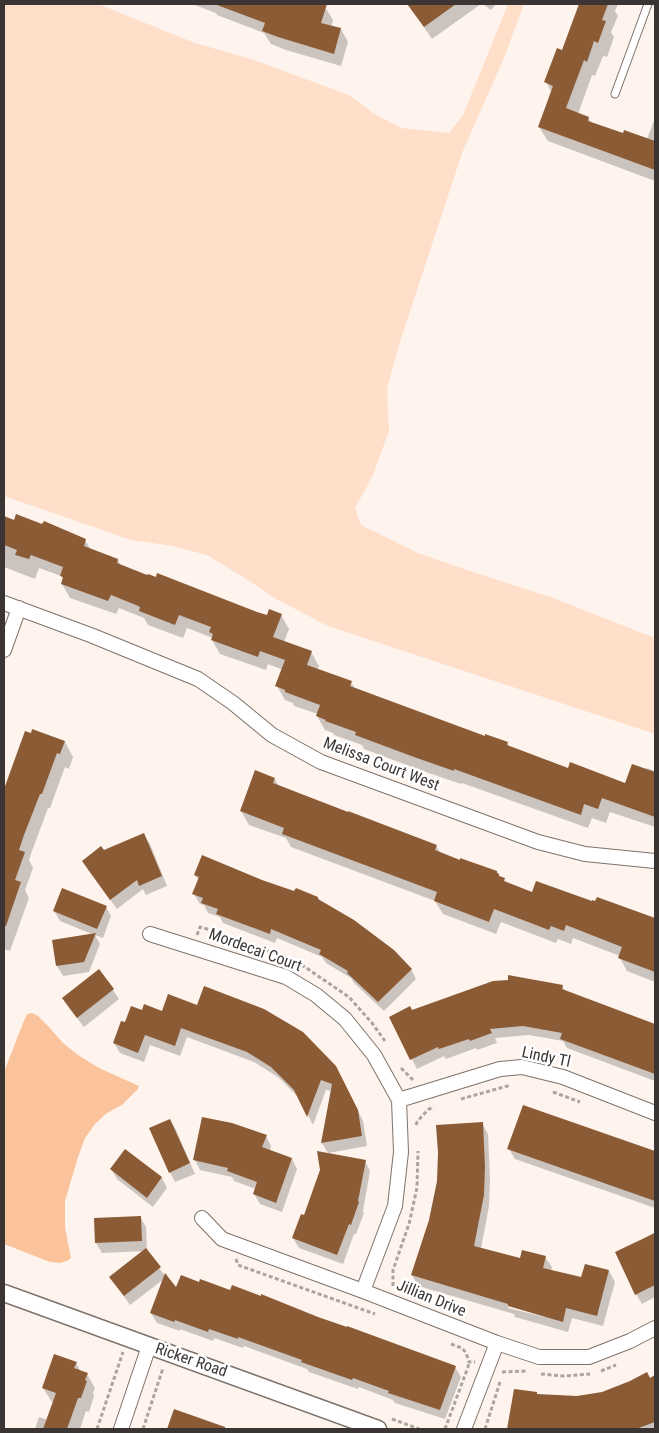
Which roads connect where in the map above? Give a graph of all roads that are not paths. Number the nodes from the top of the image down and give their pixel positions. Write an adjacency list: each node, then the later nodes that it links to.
1 (648, 4): 2 (lane)
2 (615, 94)
3 (4, 603): 4 (street, Melissa Court West)
4 (19, 608): 5 (street); 6 (street, Melissa Court West)
5 (4, 650)
6 (655, 861)
7 (150, 934): 8 (street, Mordecai Court)
8 (399, 1100): 9 (street, Lindy Tl); 11 (street, Mordecai Court)
9 (655, 1113)
10 (202, 1218): 11 (street, Jillian Drive)
11 (363, 1291): 14 (street, Jillian Drive)
12 (4, 1293): 15 (street, Ricker Road)
13 (655, 1328): 14 (street, Jillian Drive)
14 (497, 1343): 18 (street)
15 (148, 1346): 16 (street); 17 (street, Ricker Road)
16 (121, 1429)
17 (378, 1429)
18 (464, 1429)

